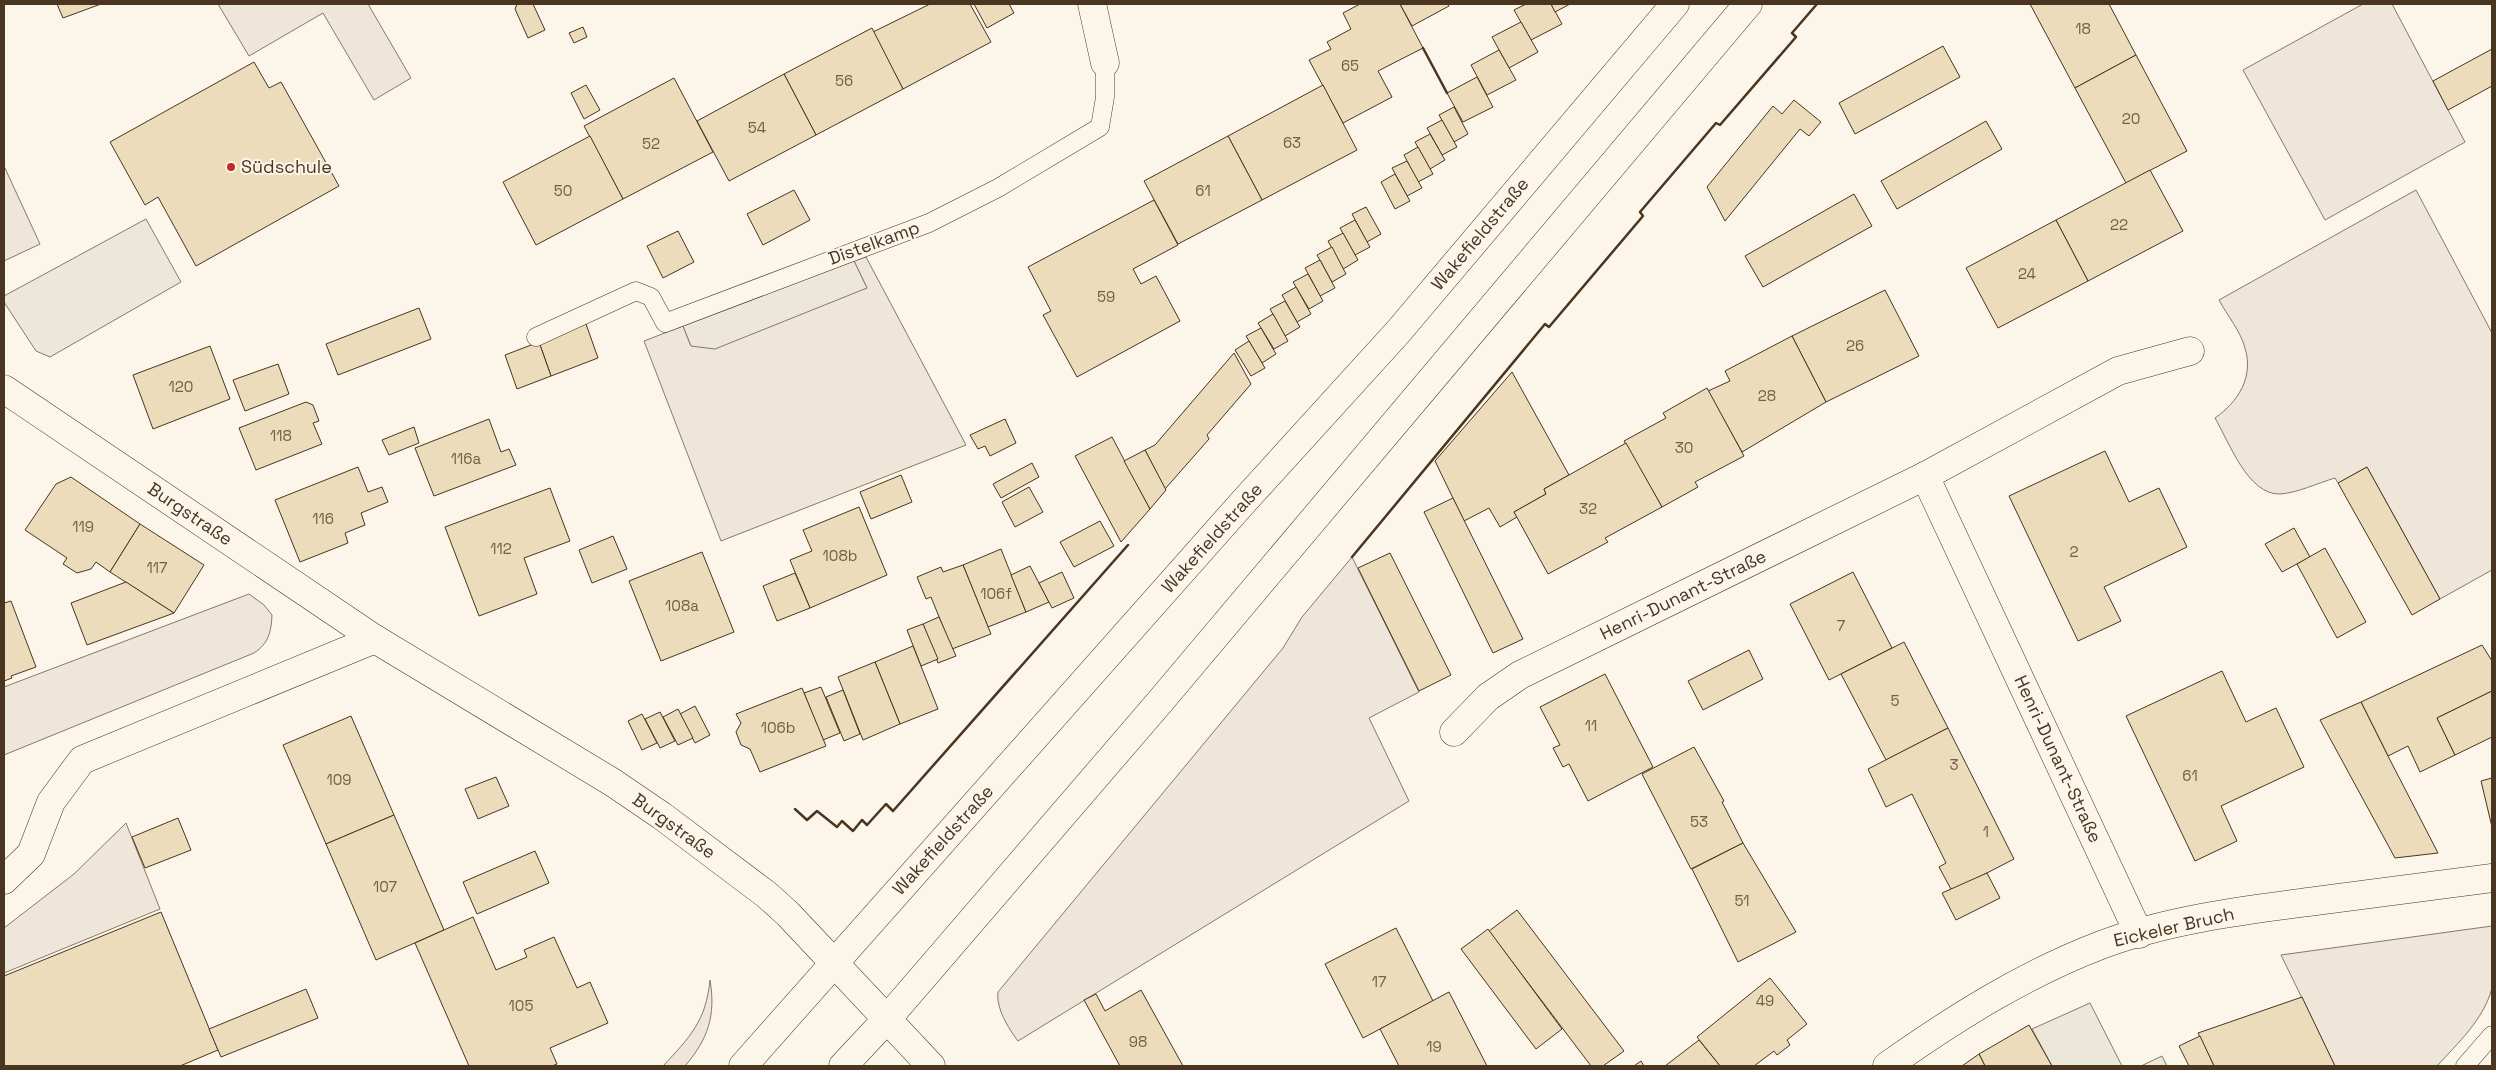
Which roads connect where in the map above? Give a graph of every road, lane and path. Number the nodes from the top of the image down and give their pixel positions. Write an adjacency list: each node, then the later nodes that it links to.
1 (1092, 4): 4 (street, Distelkamp)
2 (1675, 4): 14 (street, Wakefieldstraße)
3 (1748, 4): 15 (street)
4 (1105, 63): 5 (lane, Distelkamp)
5 (536, 337)
6 (2190, 352): 8 (street, Henri-Dunant-Straße)
7 (4, 389): 9 (street, Burgstraße)
8 (1925, 476): 10 (street, Henri-Dunant-Straße); 13 (street, Henri-Dunant-Straße)
9 (375, 639): 12 (street); 14 (street, Burgstraße)
10 (1454, 732)
11 (2492, 878): 13 (street, Eickeler Bruch)
12 (4, 880)
13 (2140, 934): 20 (street, Eickeler Bruch)
14 (834, 964): 15 (street, Burgstraße); 17 (street, Wakefieldstraße)
15 (887, 1019): 18 (street); 19 (street, Burgstraße)
16 (2492, 1036): 21 (lane)
17 (743, 1066)
18 (843, 1066)
19 (930, 1066)
20 (1887, 1066)
21 (2465, 1066)

